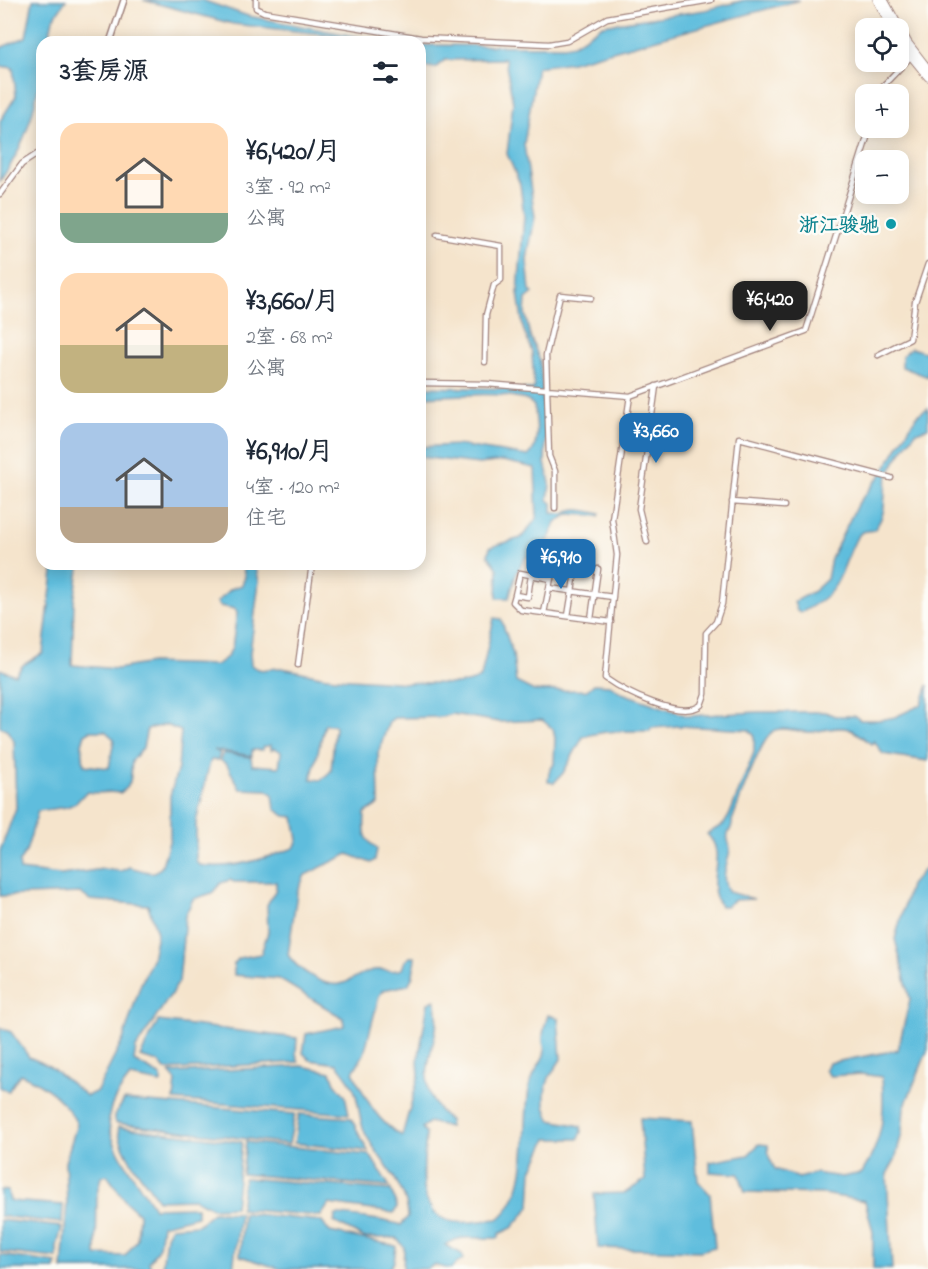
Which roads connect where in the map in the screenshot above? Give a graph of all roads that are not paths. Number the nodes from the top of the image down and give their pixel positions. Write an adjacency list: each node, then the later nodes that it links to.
1 (124, 0): 8 (street)
2 (256, 0): 9 (street)
3 (711, 0): 10 (street)
4 (877, 0): 6 (main road)
5 (884, 0): 6 (main road)
6 (886, 12): 7 (main road); 12 (main road)
7 (888, 18)
8 (112, 36)
9 (409, 36)
10 (426, 38)
11 (909, 50): 12 (main road)
12 (913, 54): 13 (main road); 14 (main road); 15 (street)
13 (928, 69)
14 (928, 77)
15 (885, 84)
16 (867, 138): 25 (street)
17 (36, 155): 18 (street)
18 (0, 194)
19 (437, 235): 23 (street)
20 (928, 264): 22 (street)
21 (591, 298): 26 (street)
22 (878, 355)
23 (485, 362)
24 (426, 383): 26 (street)
25 (656, 386): 27 (street); 32 (street)
26 (545, 389): 27 (street); 31 (street)
27 (630, 396): 44 (street)
28 (890, 477): 29 (street)
29 (732, 502): 30 (street); 48 (street)
30 (784, 506)
31 (555, 508)
32 (646, 542)
33 (540, 559): 38 (street)
34 (554, 562): 39 (street)
35 (576, 567): 41 (street)
36 (598, 569): 43 (street)
37 (311, 570): 49 (street)
38 (532, 575): 39 (street); 42 (street); 42 (street)
39 (551, 579): 40 (street)
40 (549, 588): 41 (street); 45 (street)
41 (572, 592): 43 (street); 46 (street)
42 (515, 595): 45 (street)
43 (594, 595): 44 (street); 47 (street)
44 (613, 597): 48 (street)
45 (544, 613): 46 (street)
46 (568, 616): 47 (street)
47 (591, 620): 48 (street)
48 (611, 622)
49 (298, 665)

